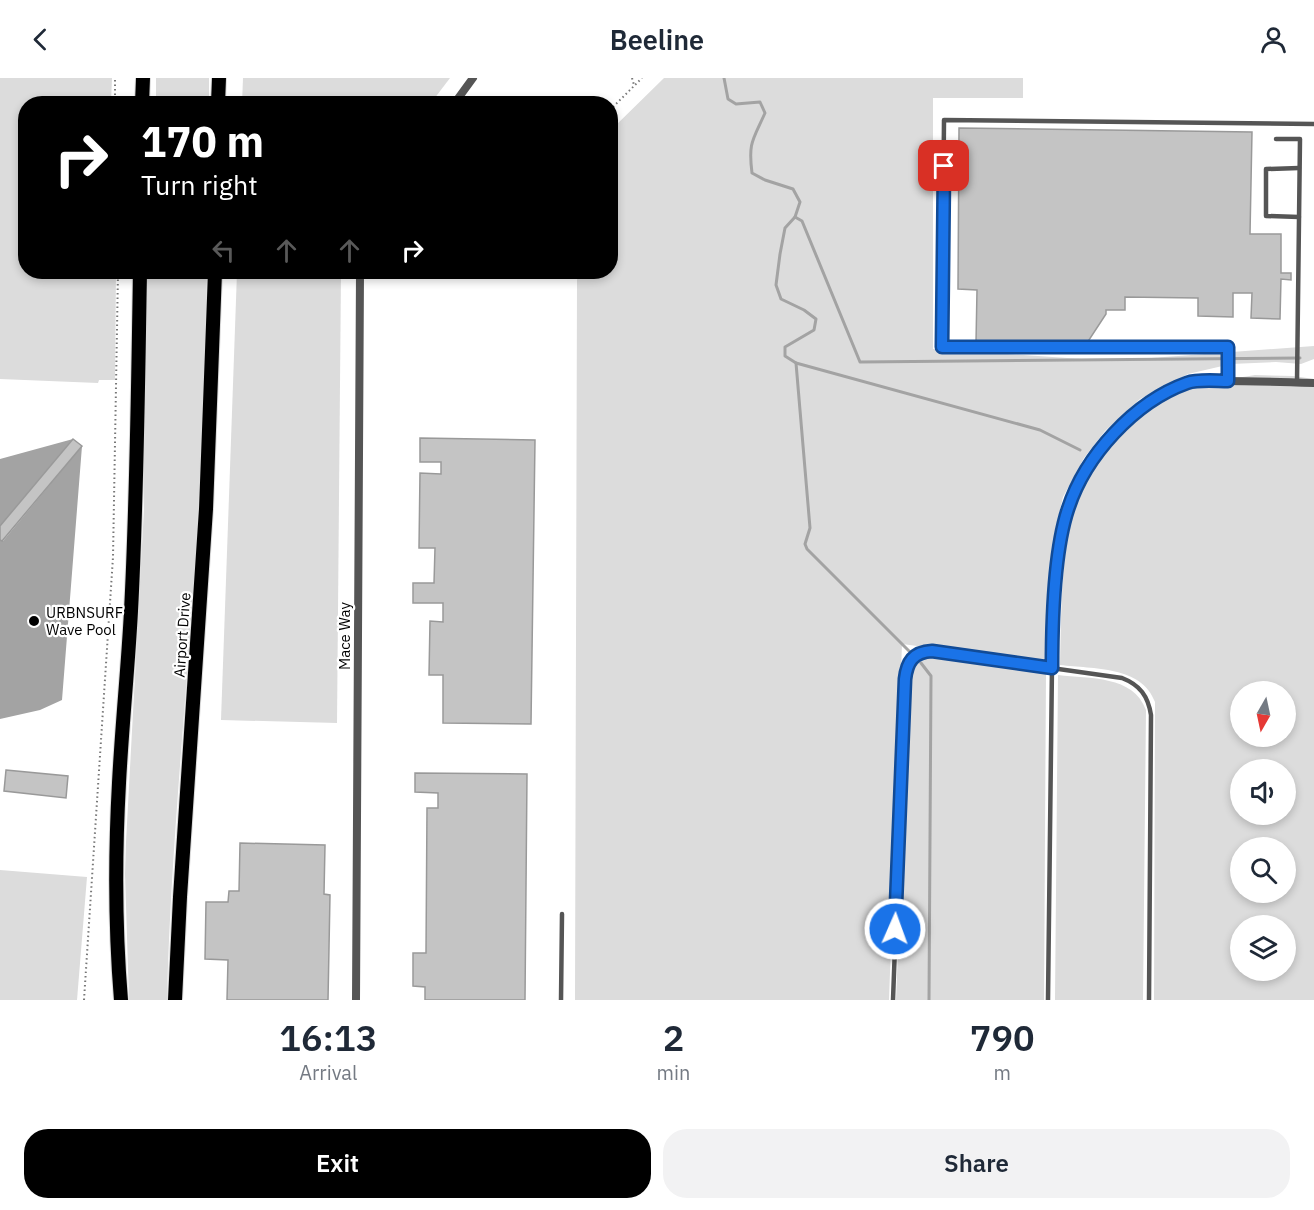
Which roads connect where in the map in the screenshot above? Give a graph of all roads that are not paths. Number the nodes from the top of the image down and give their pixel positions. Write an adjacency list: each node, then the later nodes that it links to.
1 (142, 78): 4 (main road)
2 (219, 78): 5 (main road)
3 (473, 78): 6 (street)
4 (142, 96)
5 (218, 96)
6 (460, 96)
7 (1314, 124): 14 (lane)
8 (1276, 139): 9 (lane)
9 (1299, 168): 10 (lane); 10 (lane)
10 (1299, 217): 15 (lane)
11 (140, 279): 19 (main road)
12 (215, 279): 20 (main road, Airport Drive)
13 (360, 279): 21 (street, Mace Way)
14 (1228, 381): 15 (street); 17 (street)
15 (1297, 382): 16 (street)
16 (1314, 382)
17 (1052, 666): 23 (lane); 24 (lane); 25 (lane)
18 (562, 914): 22 (lane)
19 (121, 1000)
20 (175, 1000)
21 (356, 1000)
22 (561, 1000)
23 (893, 1000)
24 (1048, 1000)
25 (1149, 1000)

